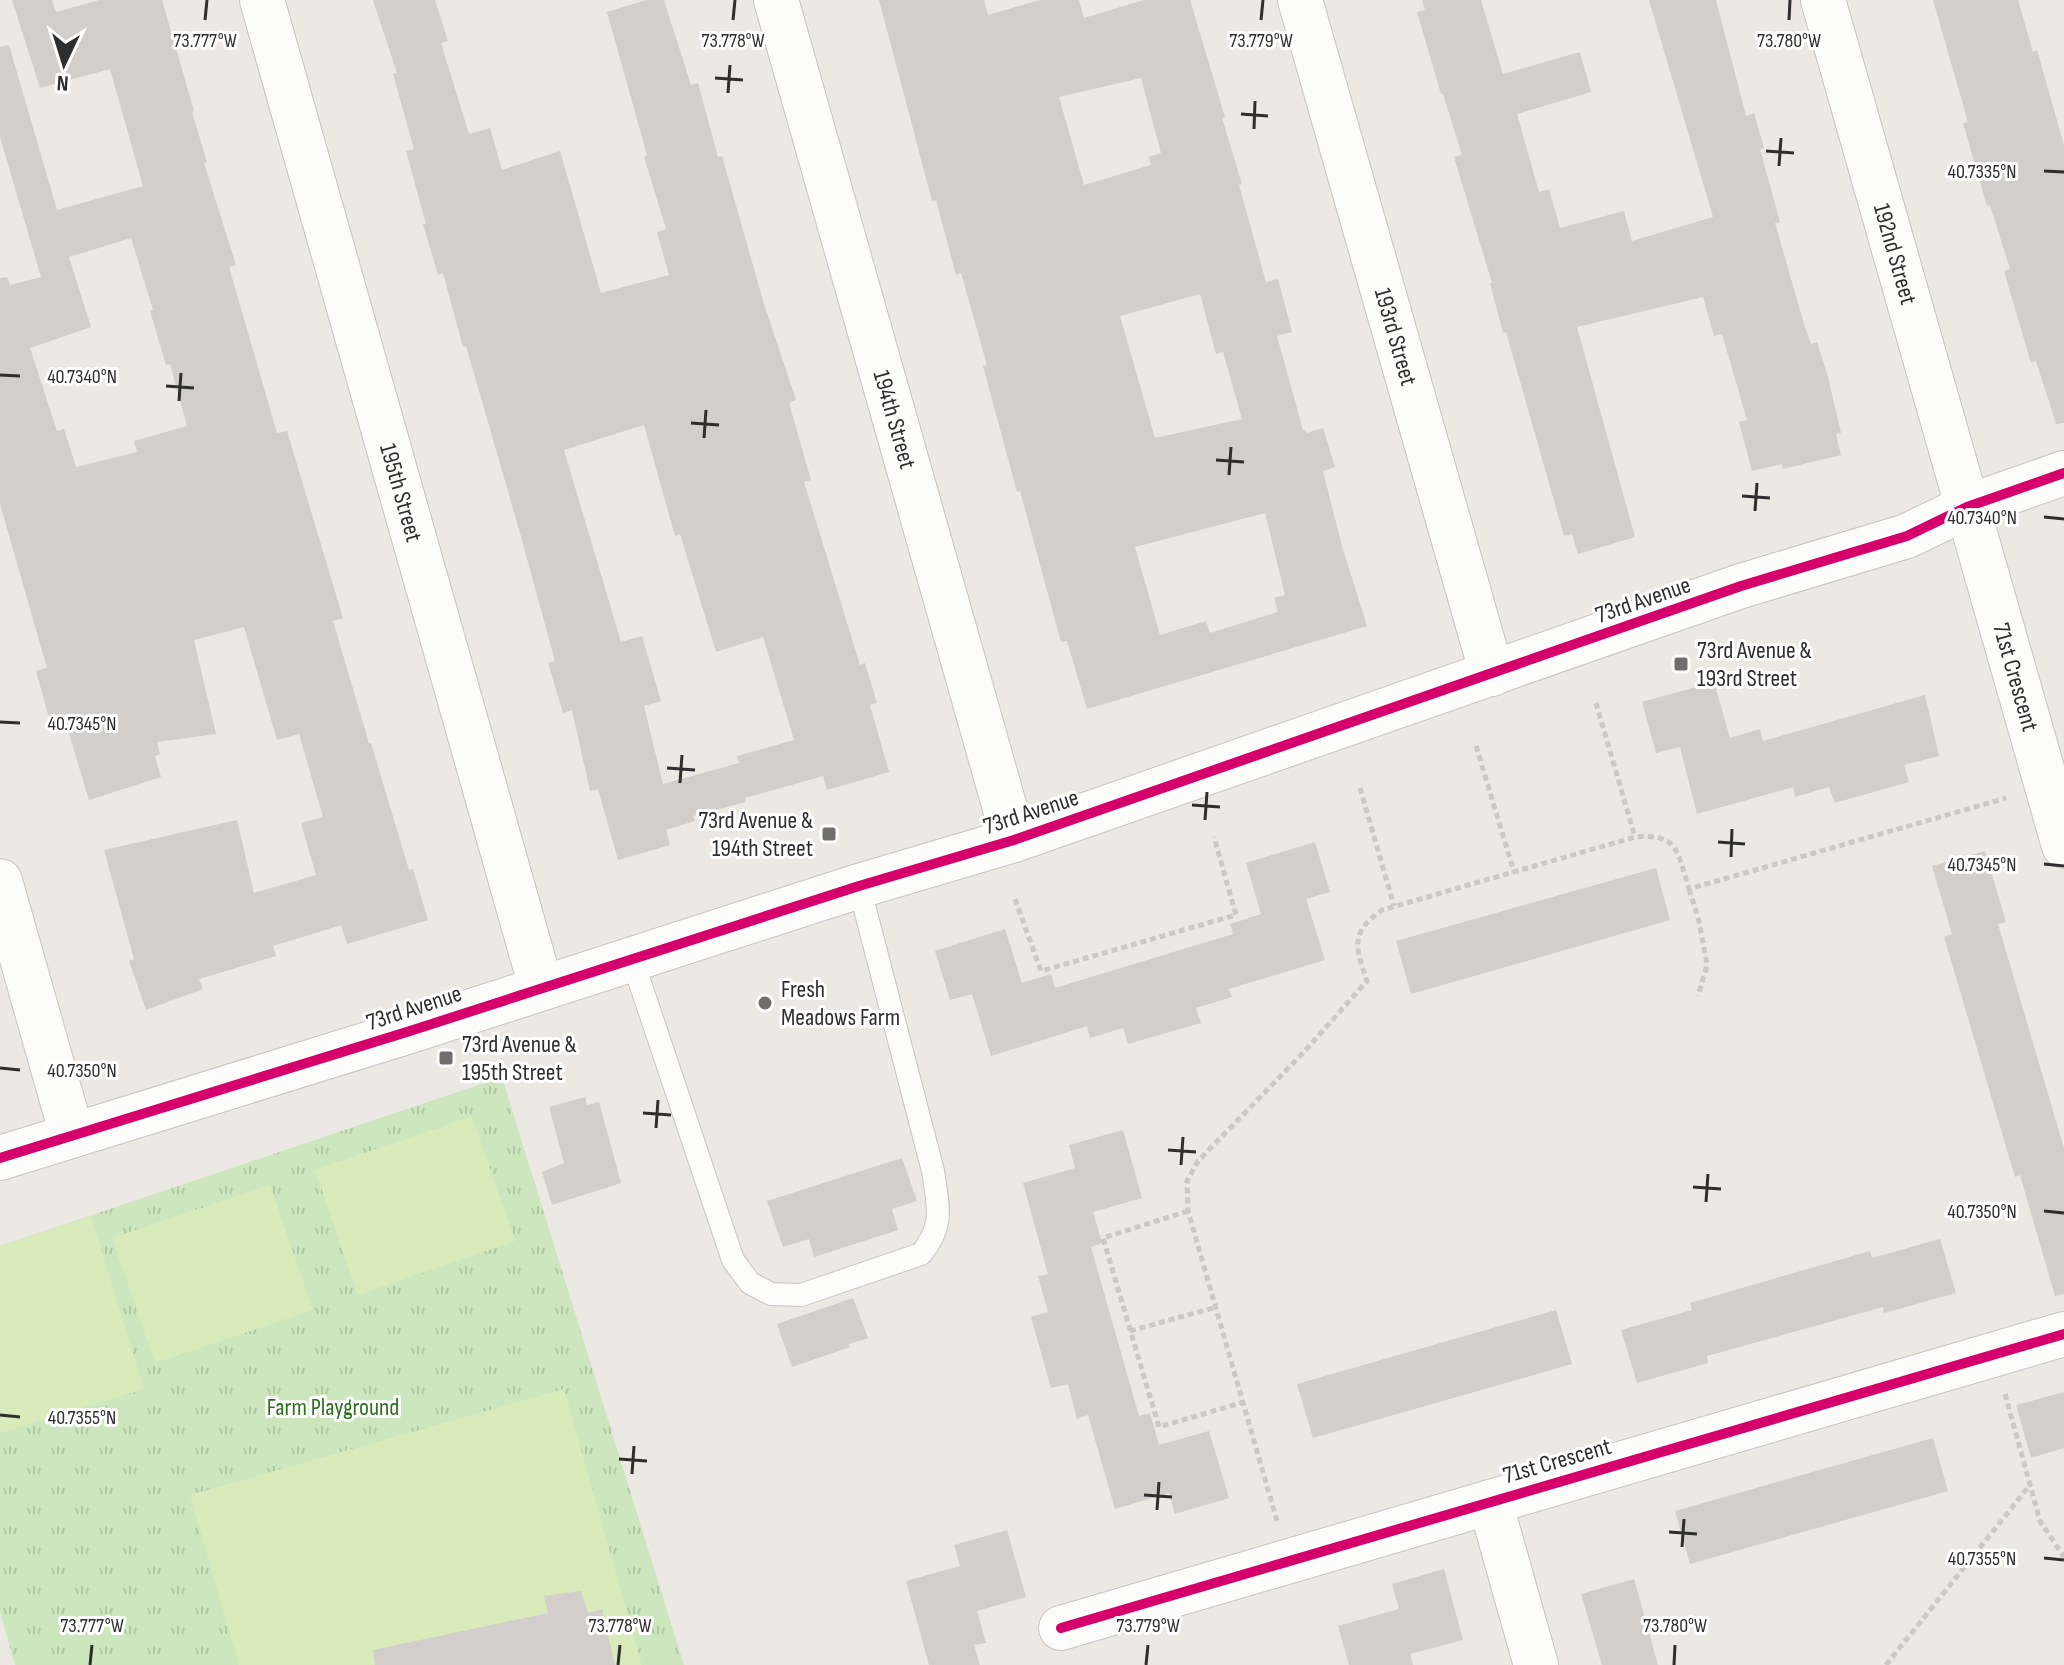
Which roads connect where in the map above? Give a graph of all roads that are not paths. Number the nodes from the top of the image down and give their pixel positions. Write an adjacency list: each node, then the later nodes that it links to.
1 (262, 0): 13 (street, 195th Street)
2 (776, 0): 8 (street, 194th Street)
3 (1300, 0): 7 (street, 193rd Street)
4 (1823, 0): 6 (street, 192nd Street)
5 (2064, 473): 6 (street, 73rd Avenue)
6 (1967, 507): 7 (street, 73rd Avenue); 9 (street, 71st Crescent)
7 (1492, 674): 8 (street, 73rd Avenue)
8 (1014, 840): 11 (street, 73rd Avenue)
9 (2064, 846)
10 (0, 881): 14 (street)
11 (859, 886): 12 (street, 73rd Avenue); 12 (lane)
12 (632, 959): 13 (street, 73rd Avenue)
13 (541, 987): 14 (street, 73rd Avenue)
14 (72, 1135): 15 (street, 73rd Avenue)
15 (0, 1158)
16 (2064, 1334): 17 (street, 71st Crescent)
17 (1490, 1502): 18 (street, 71st Crescent); 19 (street, 71st Crescent)
18 (1061, 1628)
19 (1536, 1665)

